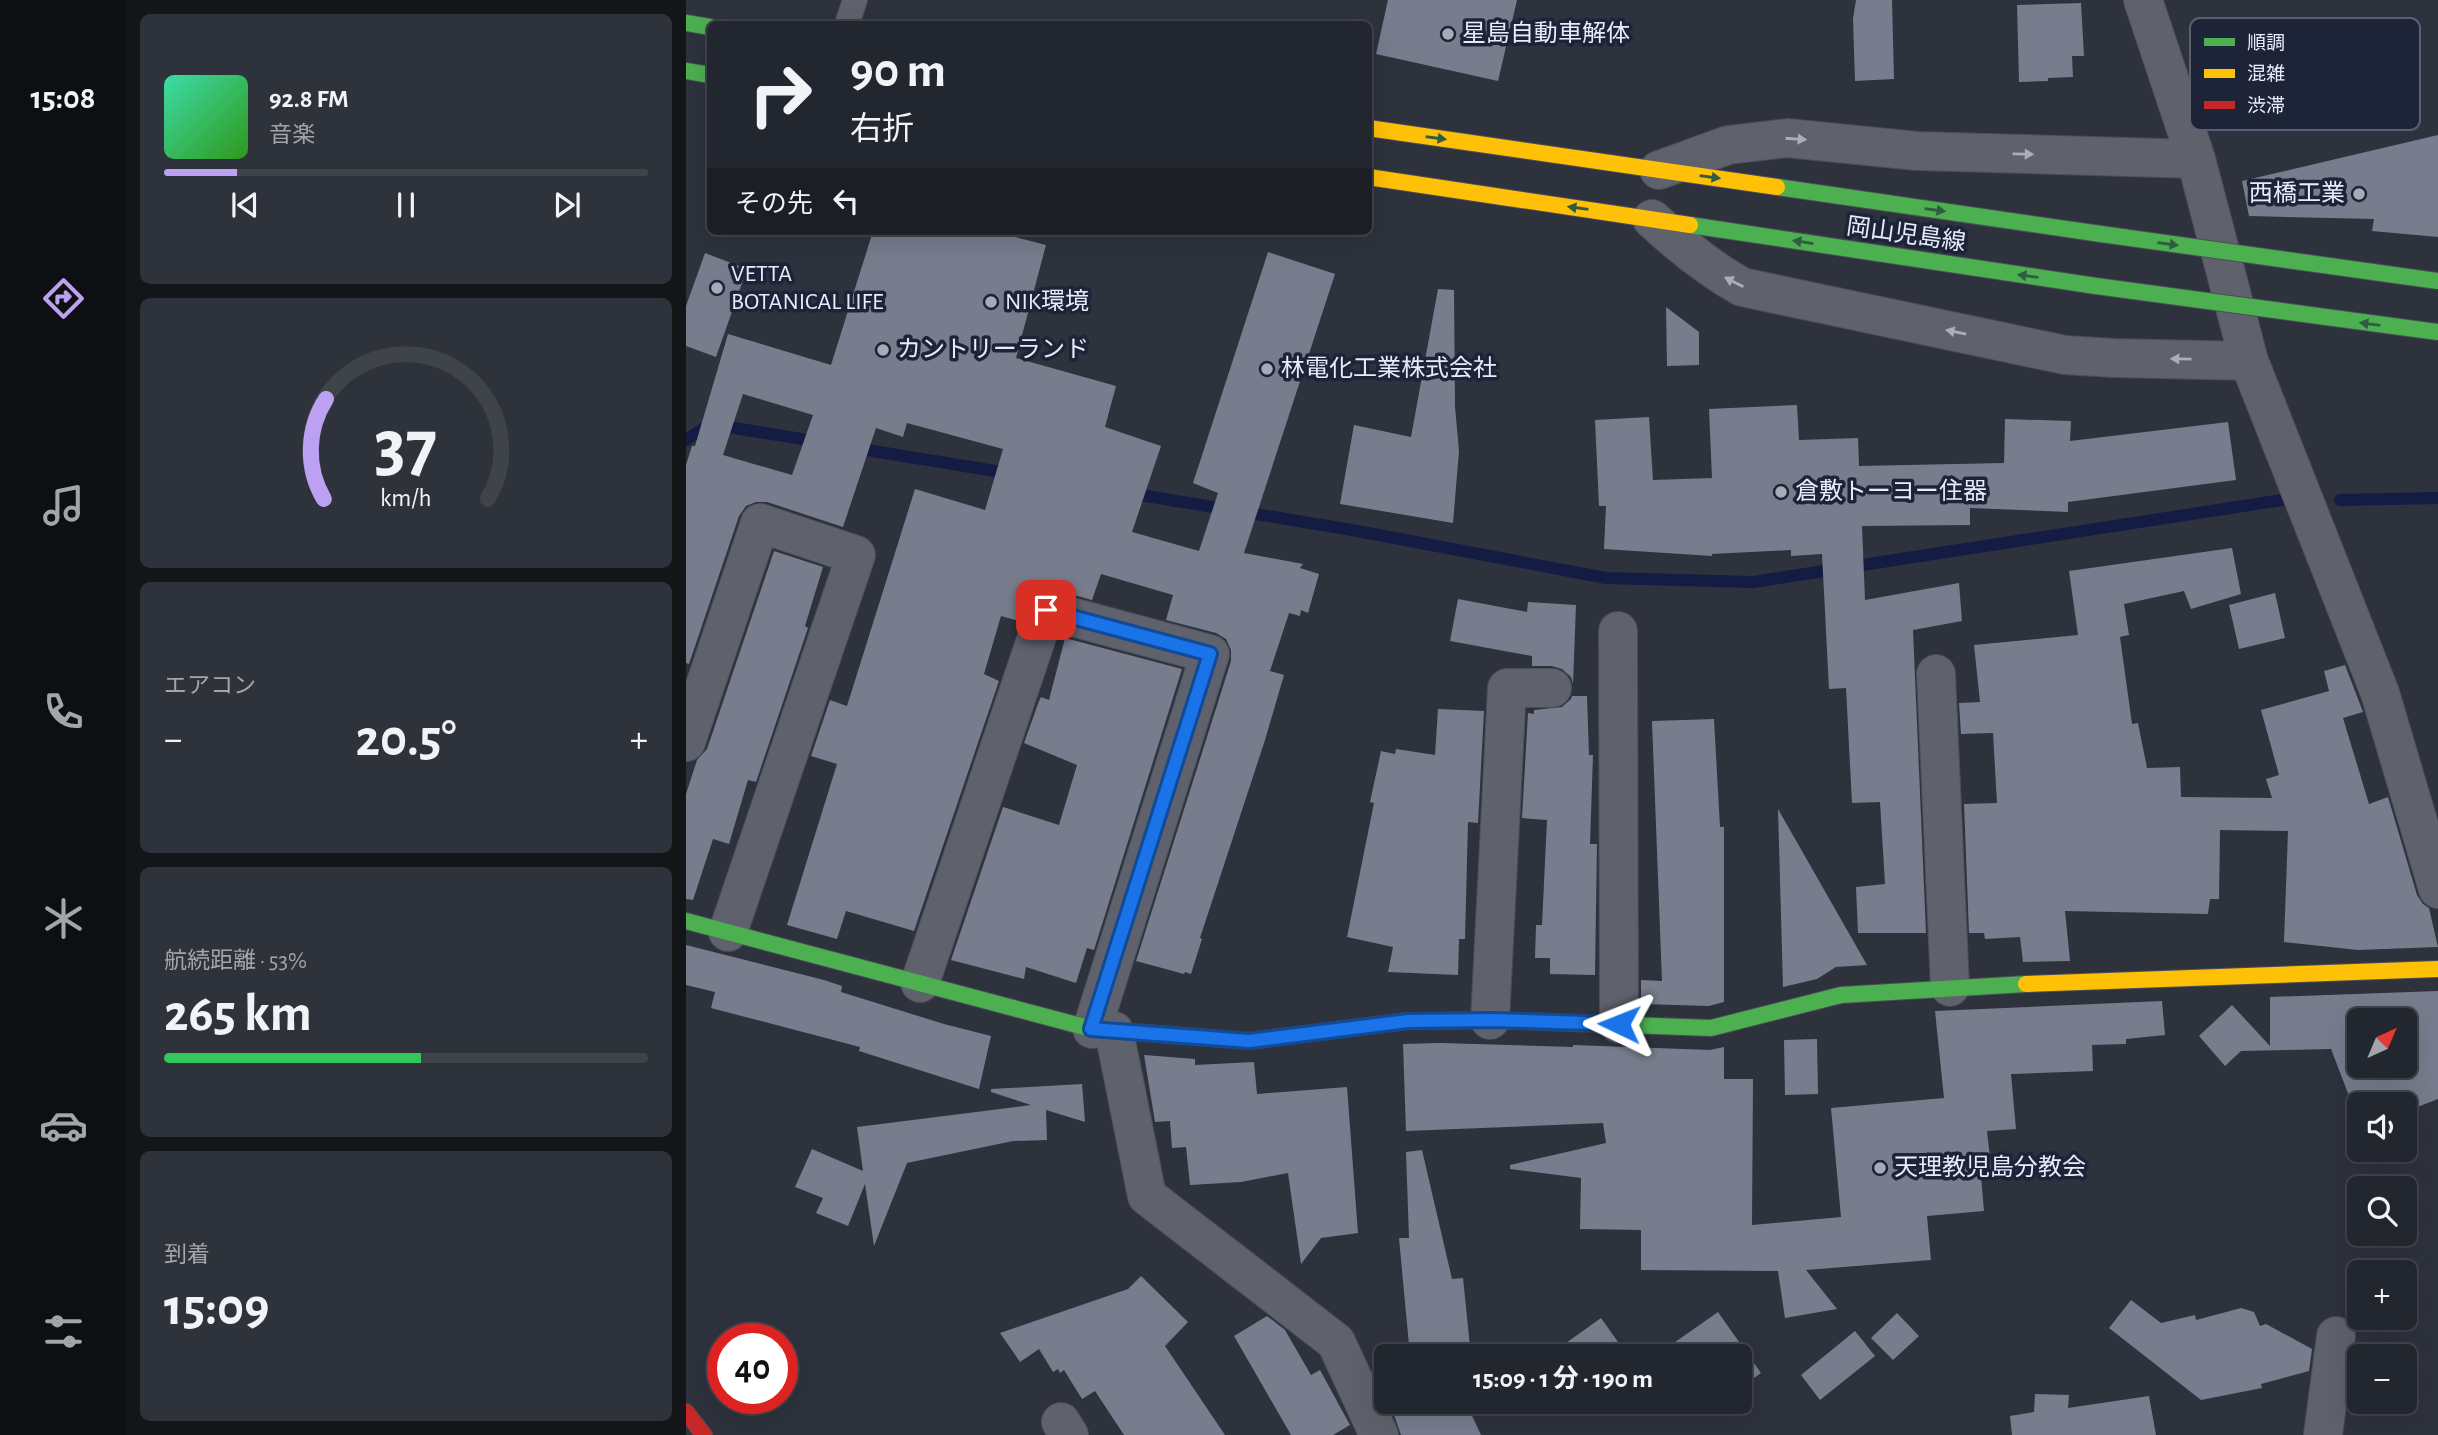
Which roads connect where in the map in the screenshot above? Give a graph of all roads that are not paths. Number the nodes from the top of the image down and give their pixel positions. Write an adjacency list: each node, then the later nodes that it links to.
1 (855, 0): 3 (lane)
2 (2143, 0): 9 (street)
3 (848, 21)
4 (686, 23): 5 (main road)
5 (707, 26)
6 (686, 71): 7 (main road)
7 (707, 74)
8 (1378, 134): 10 (main road, 岡山児島線, one-way to 10)
9 (2196, 159): 10 (street, one-way to 9); 15 (street)
10 (1659, 170): 13 (main road, 岡山児島線, one-way to 13, bridge)
11 (1374, 173): 12 (main road, 岡山児島線, one-way to 11)
12 (1652, 219): 14 (main road, 岡山児島線, one-way to 12, bridge); 15 (street, one-way to 12)
13 (2438, 281)
14 (2438, 332)
15 (2249, 360): 20 (street)
16 (1618, 631): 27 (street)
17 (1936, 674): 25 (street)
18 (1552, 688): 26 (street)
19 (686, 741): 22 (street)
20 (2438, 889)
21 (686, 921): 22 (main road)
22 (727, 932): 24 (main road)
23 (2438, 969): 25 (main road)
24 (920, 983): 28 (main road); 28 (street)
25 (1950, 987): 27 (main road)
26 (1490, 1020): 27 (main road); 28 (main road)
27 (1619, 1024)
28 (1103, 1030): 32 (street)
29 (2336, 1336): 35 (street)
30 (686, 1412): 31 (main road)
31 (704, 1435)
32 (1379, 1435)
33 (2295, 1435): 34 (street)
34 (2302, 1435)
35 (2323, 1435)

